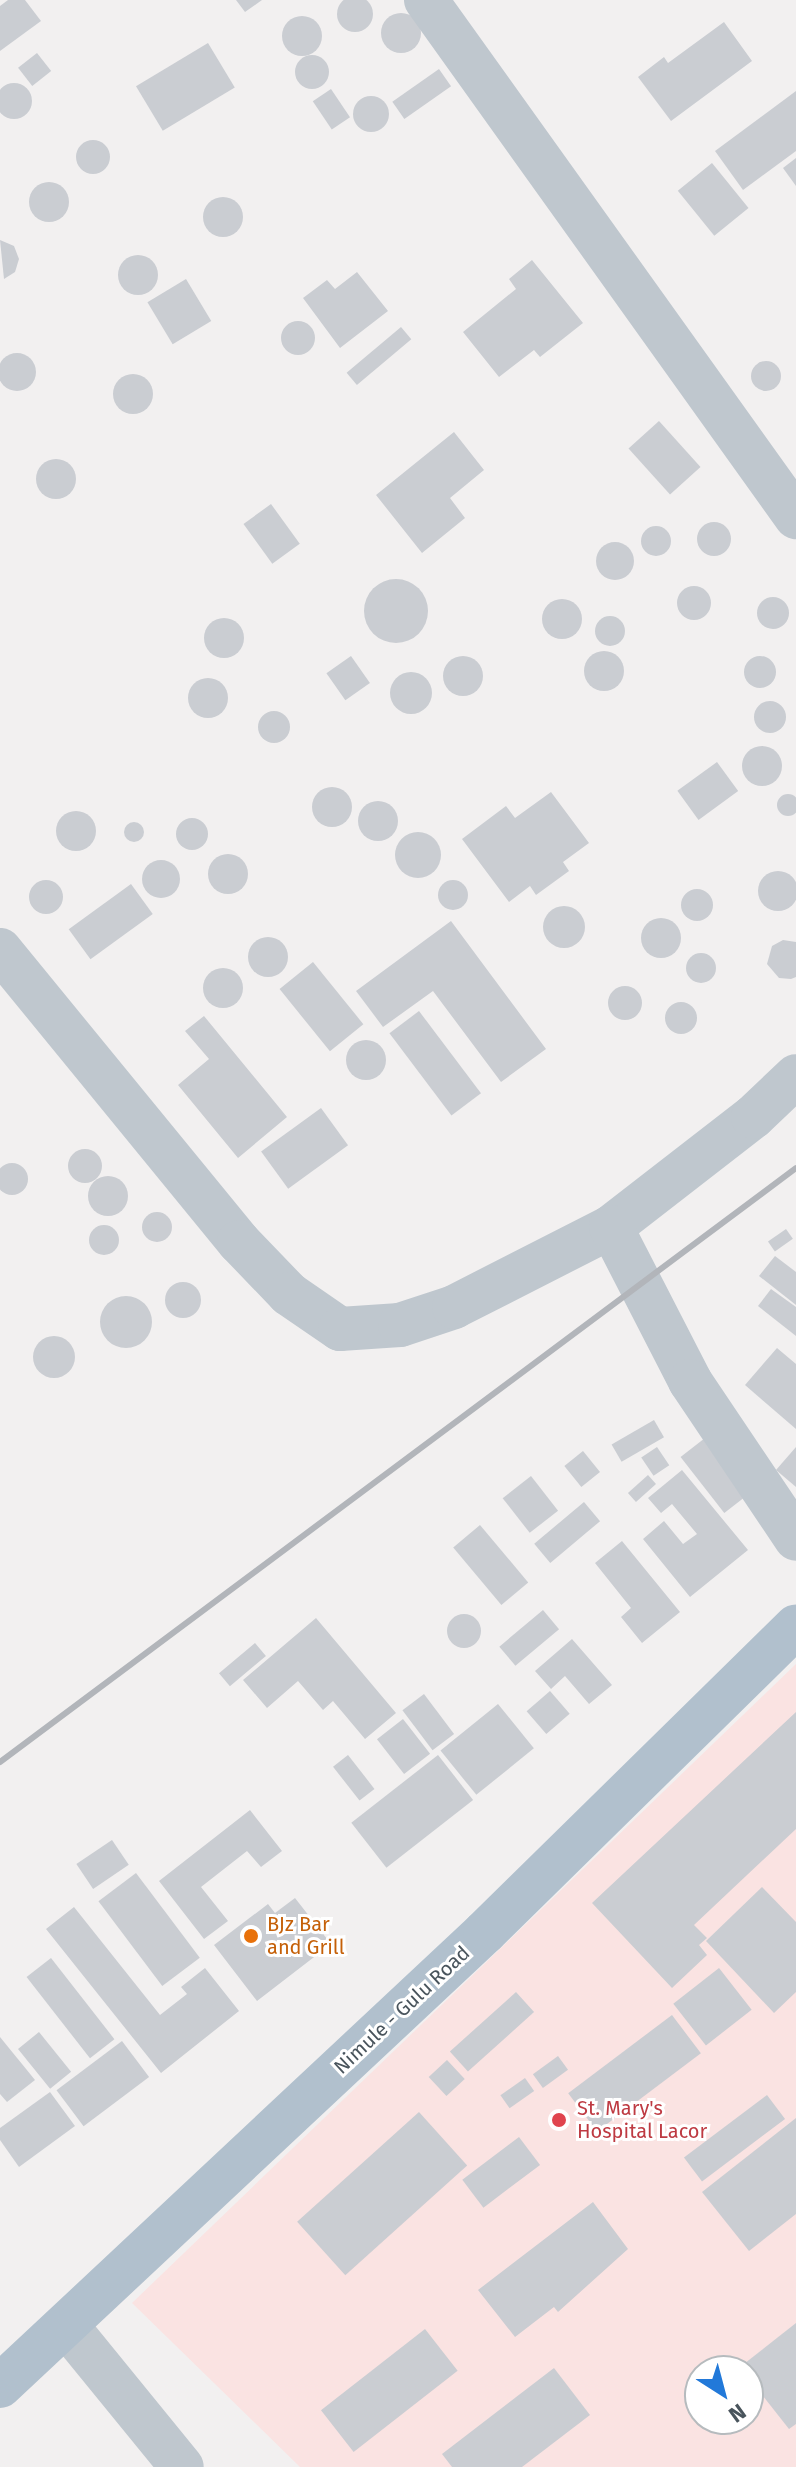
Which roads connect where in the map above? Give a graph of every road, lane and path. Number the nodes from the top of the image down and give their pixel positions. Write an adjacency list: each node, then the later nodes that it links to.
1 (426, 0): 2 (street)
2 (796, 517)
3 (0, 950): 5 (street)
4 (796, 1076): 5 (street)
5 (611, 1227): 6 (street)
6 (796, 1539)
7 (796, 1626): 8 (main road, Nimule - Gulu Road)
8 (66, 2325): 9 (main road, Nimule - Gulu Road); 10 (street)
9 (0, 2386)
10 (182, 2467)

